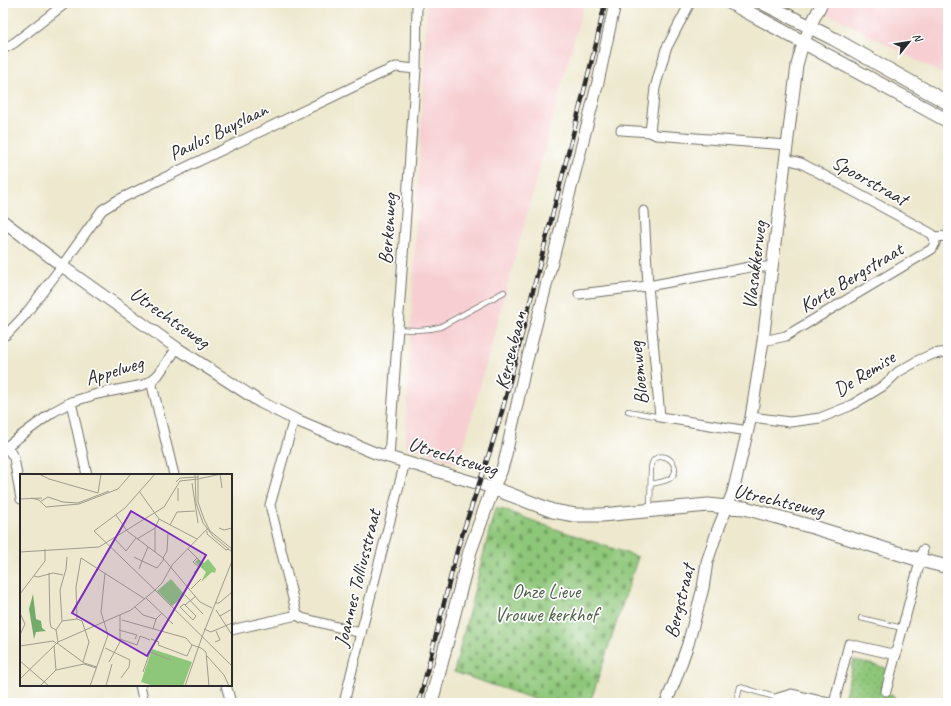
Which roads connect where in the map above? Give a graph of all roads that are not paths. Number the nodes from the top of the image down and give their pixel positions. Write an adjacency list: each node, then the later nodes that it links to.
1 (66, 3): 10 (street)
2 (417, 3): 11 (street, Berkenweg)
3 (615, 3): 45 (street, Kersenbaan)
4 (690, 3): 15 (street)
5 (731, 3): 9 (main road)
6 (763, 3): 8 (main road)
7 (822, 3): 8 (street, Vlasakkerweg)
8 (810, 27): 9 (street, Vlasakkerweg); 12 (main road)
9 (804, 42): 13 (main road); 16 (street, Vlasakkerweg)
10 (3, 49)
11 (416, 69): 22 (street, Paulus Buyslaan); 27 (street, Berkenweg)
12 (948, 104)
13 (948, 120)
14 (621, 130): 15 (street)
15 (650, 132): 16 (street)
16 (787, 145): 17 (street, Vlasakkerweg)
17 (786, 159): 21 (street, Spoorstraat); 23 (street, Vlasakkerweg)
18 (644, 212): 24 (street, Bloemweg)
19 (3, 221): 22 (street, Utrechtseweg)
20 (948, 236): 21 (street)
21 (934, 237): 29 (street, Korte Bergstraat)
22 (62, 266): 28 (street, Paulus Buyslaan); 30 (street, Utrechtseweg)
23 (772, 267): 24 (street); 29 (street, Vlasakkerweg)
24 (648, 286): 26 (street); 35 (street, Bloemweg)
25 (504, 292): 27 (lane)
26 (579, 294)
27 (398, 329): 40 (street, Berkenweg)
28 (3, 336)
29 (763, 341): 36 (street, Vlasakkerweg)
30 (177, 348): 32 (street, Appelweg); 37 (street, Utrechtseweg)
31 (948, 352): 36 (street, De Remise)
32 (152, 381): 33 (street, Appelweg); 43 (street)
33 (71, 402): 39 (street, Appelweg); 42 (street, Appelweg)
34 (628, 411): 35 (lane)
35 (660, 417): 38 (street, Bloemweg)
36 (751, 417): 38 (street, Vlasakkerweg)
37 (294, 419): 40 (street, Utrechtseweg); 51 (street)
38 (748, 431): 47 (street, Vlasakkerweg)
39 (5, 448): 46 (street)
40 (389, 457): 41 (street, Utrechtseweg)
41 (405, 462): 45 (street, Utrechtseweg); 55 (street, Joannes Tolliusstraat)
42 (87, 474)
43 (174, 474)
44 (651, 484): 44 (lane); 48 (lane)
45 (494, 488): 48 (main road, Utrechtseweg); 64 (main road, Kersenbaan)
46 (20, 493)
47 (727, 507): 48 (main road, Utrechtseweg); 49 (main road, Utrechtseweg); 65 (street, Bergstraat)
48 (650, 510)
49 (922, 555): 50 (main road, Utrechtseweg); 53 (street)
50 (948, 567)
51 (297, 615): 54 (street); 55 (street)
52 (861, 618): 53 (lane)
53 (902, 628): 56 (street)
54 (232, 630)
55 (360, 633): 63 (street, Joannes Tolliusstraat)
56 (896, 655): 59 (street); 68 (street)
57 (140, 686): 61 (street)
58 (226, 686): 62 (street)
59 (886, 691)
60 (778, 698): 66 (lane); 67 (street)
61 (144, 703)
62 (231, 703)
63 (344, 703)
64 (431, 703)
65 (666, 703)
66 (736, 703)
67 (829, 703)
68 (834, 703)

